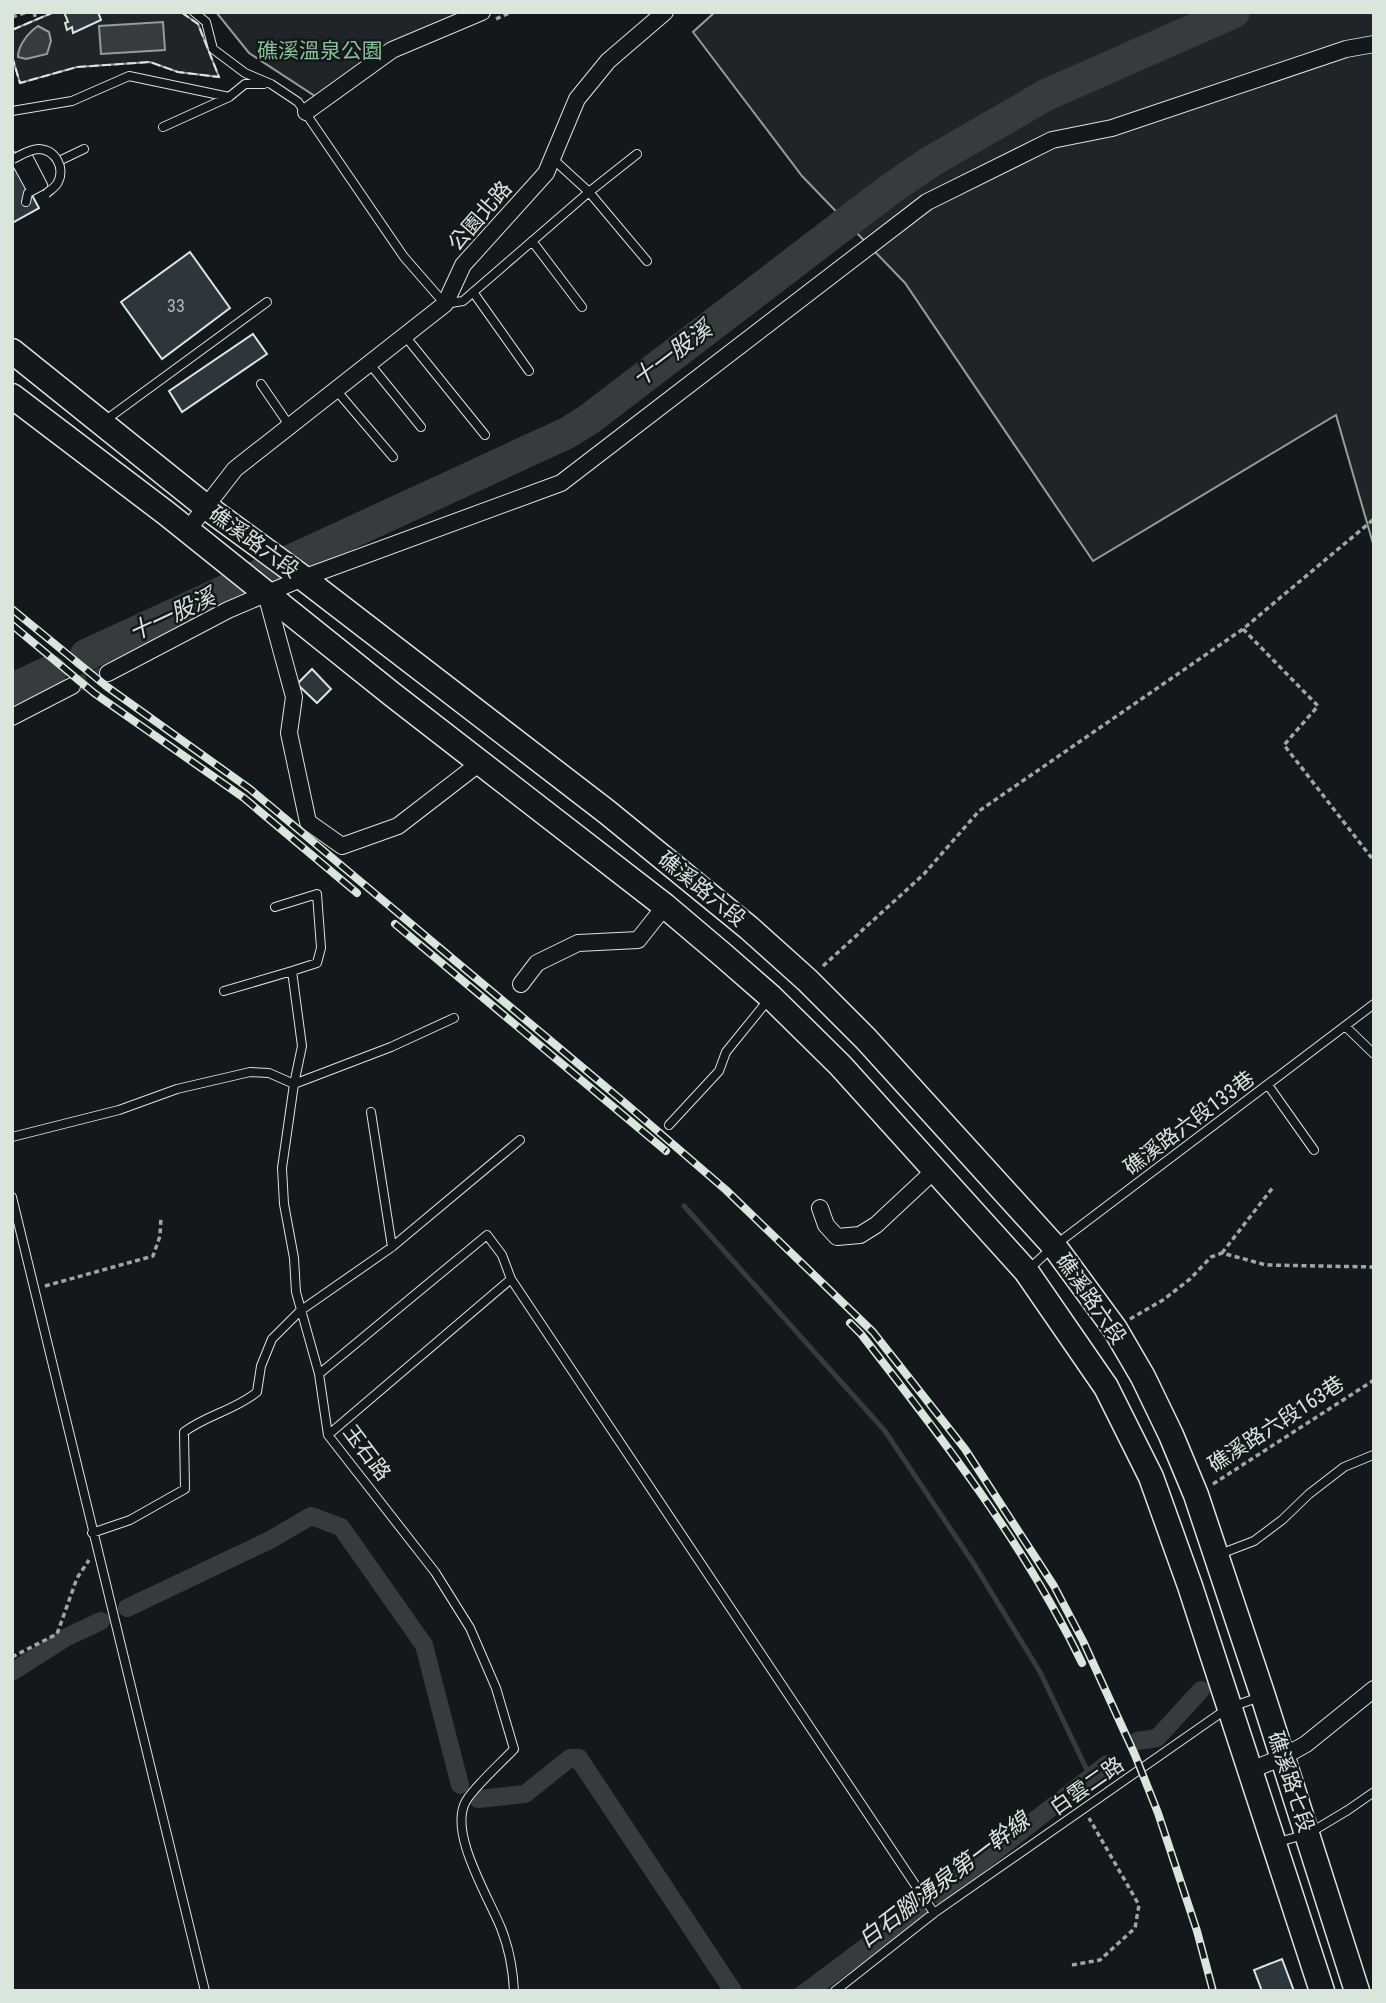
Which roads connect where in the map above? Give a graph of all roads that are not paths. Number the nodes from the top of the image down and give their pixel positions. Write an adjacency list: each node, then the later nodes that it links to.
1 (194, 12): 5 (lane)
2 (482, 12): 8 (street)
3 (665, 12): 13 (street, 公園北路)
4 (1374, 44): 38 (street)
5 (271, 84): 6 (lane); 8 (lane)
6 (229, 97): 7 (lane); 9 (lane)
7 (12, 111)
8 (306, 112): 22 (lane)
9 (163, 127)
10 (84, 149): 14 (lane)
11 (637, 155): 15 (lane)
12 (12, 158): 14 (lane, bridge); 17 (lane)
13 (553, 159): 15 (lane); 22 (street, 公園北路)
14 (59, 161): 16 (lane, bridge)
15 (589, 192): 18 (lane); 19 (lane)
16 (46, 194)
17 (26, 202)
18 (532, 241): 20 (lane); 23 (lane)
19 (647, 261)
20 (472, 292): 22 (lane); 27 (lane)
21 (267, 302): 31 (lane)
22 (446, 304): 24 (street, 公園北路)
23 (582, 307)
24 (405, 336): 26 (street, 公園北路); 34 (lane)
25 (12, 351): 31 (main road, 礁溪路六段)
26 (369, 363): 29 (street, 公園北路); 33 (lane)
27 (529, 371)
28 (261, 384): 32 (lane)
29 (335, 389): 32 (street, 公園北路); 35 (lane)
30 (12, 396): 37 (main road, 礁溪路六段)
31 (102, 422): 36 (main road, 礁溪路六段)
32 (289, 425): 36 (street, 公園北路)
33 (421, 426)
34 (485, 435)
35 (393, 457)
36 (205, 506): 37 (street, 公園北路); 38 (main road, 礁溪路六段)
37 (187, 531): 39 (main road, 礁溪路六段)
38 (300, 575): 39 (street); 64 (main road, 礁溪路六段)
39 (262, 591): 40 (street); 43 (main road, 礁溪路六段); 43 (street)
40 (108, 673)
41 (72, 686): 42 (street)
42 (12, 717)
43 (481, 762): 45 (main road, 礁溪路六段)
44 (275, 906): 46 (lane)
45 (665, 906): 47 (street); 49 (main road, 礁溪路六段)
46 (292, 971): 48 (lane); 54 (lane, 玉石路)
47 (521, 984)
48 (225, 991)
49 (771, 997): 57 (lane); 61 (main road, 礁溪路六段)
50 (1374, 1004): 52 (lane, 礁溪路六段133巷)
51 (454, 1018): 54 (lane)
52 (1345, 1026): 53 (lane); 55 (lane, 礁溪路六段133巷)
53 (1374, 1054)
54 (294, 1084): 58 (lane); 68 (lane, 玉石路)
55 (1268, 1085): 60 (lane); 64 (lane, 礁溪路六段133巷)
56 (371, 1112): 65 (lane)
57 (669, 1125)
58 (12, 1137)
59 (520, 1140): 65 (lane)
60 (1314, 1150)
61 (936, 1169): 63 (street); 66 (main road, 礁溪路六段)
62 (12, 1197): 72 (lane)
63 (820, 1208)
64 (1055, 1246): 66 (lane, 礁溪路六段133巷); 73 (main road, 礁溪路六段)
65 (392, 1247): 68 (lane)
66 (1026, 1271): 74 (main road, 礁溪路六段)
67 (511, 1279): 69 (lane); 70 (lane); 83 (lane)
68 (300, 1311): 69 (lane, 玉石路); 72 (lane)
69 (319, 1374): 70 (lane, 玉石路)
70 (328, 1434): 85 (lane, 玉石路)
71 (1373, 1455): 73 (lane)
72 (92, 1533): 84 (lane)
73 (1220, 1565): 76 (main road, 礁溪路七段)
74 (1190, 1586): 77 (main road, 礁溪路七段)
75 (1374, 1689): 78 (street)
76 (1263, 1696): 77 (lane, 白雲二路); 78 (main road, 礁溪路七段)
77 (1228, 1707): 79 (main road, 礁溪路七段); 83 (lane, 白雲二路)
78 (1283, 1757): 79 (street); 81 (main road, 礁溪路七段)
79 (1251, 1770): 82 (main road, 礁溪路七段)
80 (1374, 1792): 81 (lane)
81 (1308, 1834): 82 (lane); 88 (main road, 礁溪路七段)
82 (1275, 1843): 87 (main road, 礁溪路七段)
83 (934, 1913): 86 (lane, 白雲二路)
84 (205, 1991)
85 (514, 1991)
86 (835, 1991)
87 (1322, 1991)
88 (1357, 1991)

